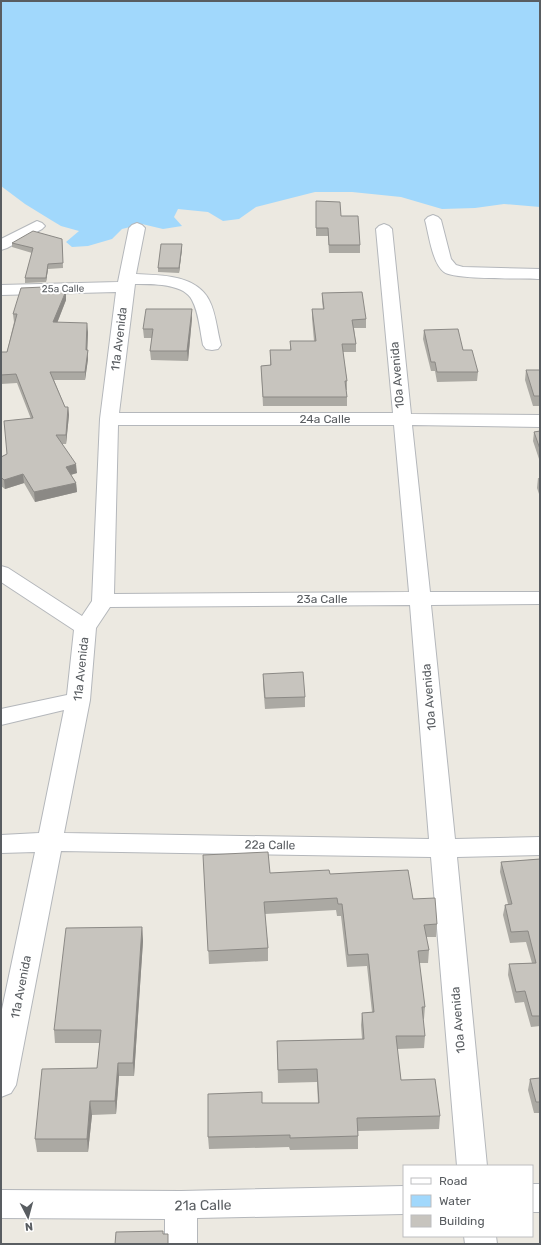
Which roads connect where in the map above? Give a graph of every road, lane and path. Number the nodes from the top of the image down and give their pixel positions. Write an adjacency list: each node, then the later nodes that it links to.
1 (433, 220): 6 (street)
2 (37, 226): 5 (street)
3 (137, 228): 7 (street, 11a Avenida)
4 (384, 229): 11 (street, 10a Avenida)
5 (1, 245)
6 (540, 274)
7 (127, 283): 8 (street, 25a Calle); 9 (street, 25a Calle); 10 (street, 11a Avenida)
8 (1, 290)
9 (212, 345)
10 (109, 420): 11 (street, 24a Calle); 16 (street, 11a Avenida)
11 (402, 420): 12 (street, 24a Calle); 15 (street, 10a Avenida)
12 (540, 421)
13 (1, 572): 17 (street)
14 (540, 598): 15 (street, 23a Calle)
15 (420, 599): 16 (street, 23a Calle); 23 (street, 10a Avenida)
16 (103, 601): 17 (street, 11a Avenida)
17 (85, 628): 18 (street, 11a Avenida)
18 (78, 700): 19 (street); 20 (street, 11a Avenida)
19 (1, 717)
20 (49, 842): 21 (street, 22a Calle); 23 (street, 22a Calle); 24 (street, 11a Avenida)
21 (1, 844)
22 (540, 846): 23 (street, 22a Calle)
23 (442, 848): 25 (street, 10a Avenida)
24 (1, 1085)
25 (472, 1165)
26 (403, 1200): 28 (street, 21a Calle)
27 (1, 1204): 28 (street, 21a Calle)
28 (181, 1205): 29 (street)
29 (181, 1244)

